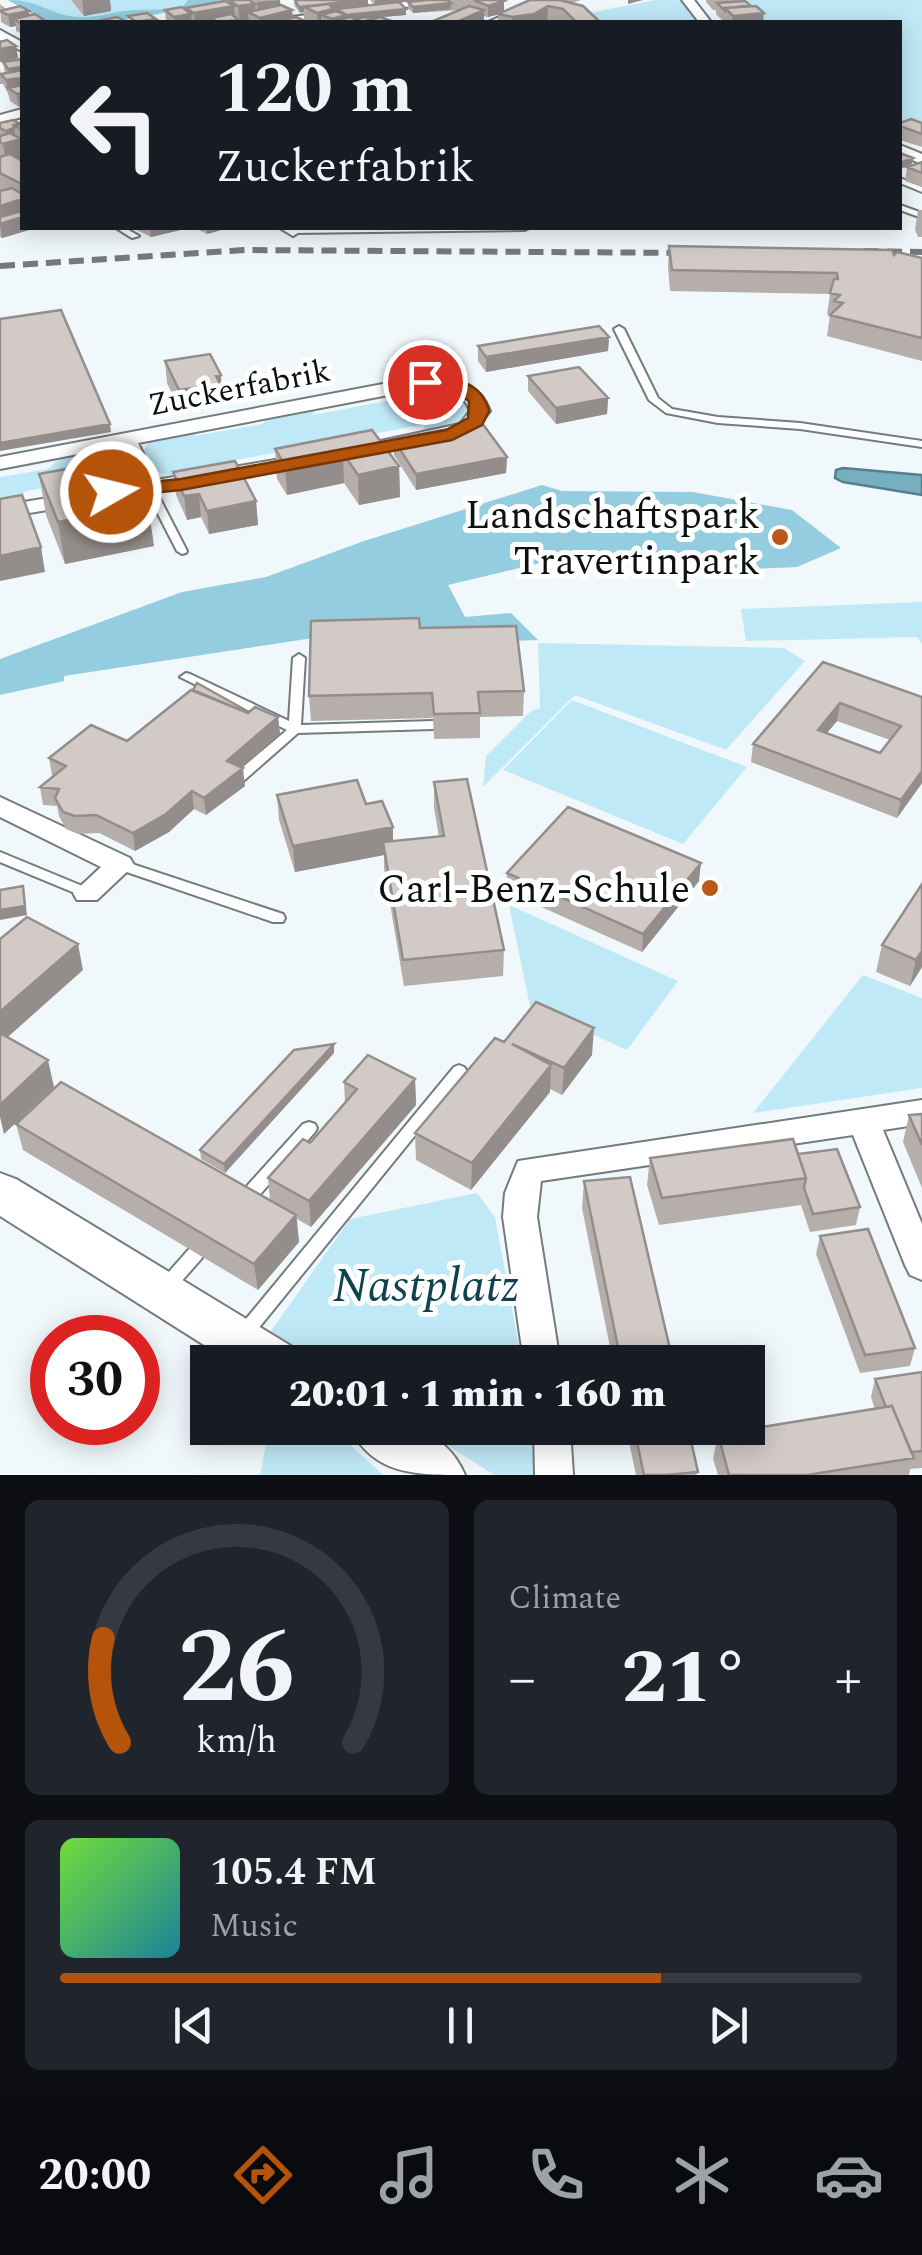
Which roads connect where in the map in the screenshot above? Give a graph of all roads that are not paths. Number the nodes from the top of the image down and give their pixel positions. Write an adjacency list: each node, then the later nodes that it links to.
1 (276, 0): 8 (street)
2 (453, 0): 5 (street)
3 (550, 0): 7 (street)
4 (688, 0): 10 (street)
5 (372, 4): 8 (street)
6 (500, 6): 7 (street)
7 (516, 12): 9 (street)
8 (293, 20)
9 (498, 20)
10 (703, 20)
11 (124, 230): 12 (lane)
12 (135, 236)
13 (619, 330): 15 (lane)
14 (128, 440): 16 (street, Zuckerfabrik); 17 (street, Zuckerfabrik); 17 (street, Zuckerfabrik)
15 (922, 444)
16 (0, 462)
17 (148, 485): 18 (street, Zuckerfabrik); 19 (lane)
18 (0, 512)
19 (182, 552)
20 (299, 658): 23 (lane)
21 (186, 677): 23 (lane)
22 (433, 724): 23 (lane)
23 (295, 729): 24 (lane)
24 (235, 782)
25 (0, 806): 27 (street)
26 (1, 858): 28 (lane)
27 (120, 865): 28 (street); 29 (lane)
28 (87, 893)
29 (278, 918)
30 (459, 1071): 40 (lane)
31 (922, 1112): 32 (street)
32 (863, 1121): 37 (street); 41 (street)
33 (309, 1128): 35 (lane)
34 (0, 1192): 38 (street)
35 (238, 1207)
36 (196, 1254): 38 (lane)
37 (922, 1265)
38 (161, 1292): 39 (street)
39 (244, 1345)
40 (260, 1345)
41 (539, 1345)
42 (399, 1445): 44 (street)
43 (555, 1445): 45 (street)
44 (439, 1475)
45 (554, 1475)

